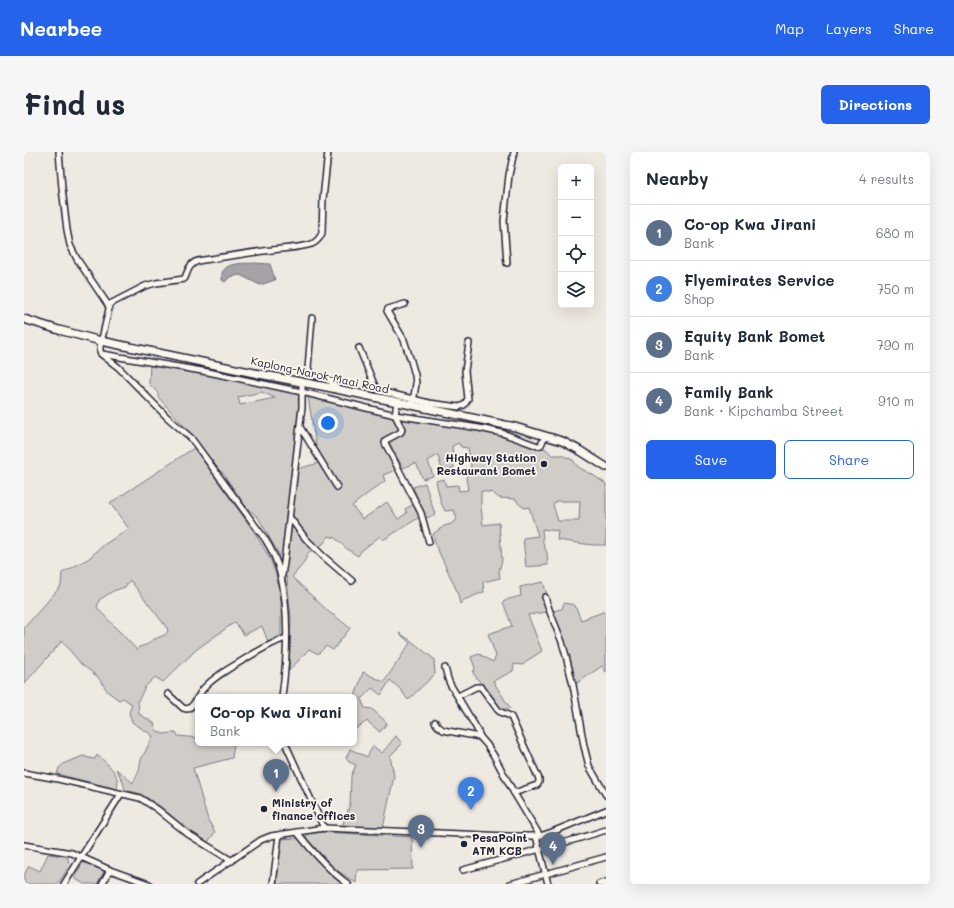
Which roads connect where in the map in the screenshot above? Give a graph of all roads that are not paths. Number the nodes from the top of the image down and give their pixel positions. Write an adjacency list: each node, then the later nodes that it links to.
1 (59, 152): 5 (street)
2 (328, 152): 5 (street)
3 (514, 152): 4 (street)
4 (507, 263)
5 (108, 304): 9 (street)
6 (405, 304): 19 (street)
7 (312, 318): 16 (street)
8 (24, 319): 9 (highway, Kaplong-Narok-Maai Road)
9 (101, 341): 12 (street); 13 (highway, Kaplong-Narok-Maai Road)
10 (469, 343): 19 (street)
11 (359, 348): 19 (street)
12 (101, 354): 14 (street); 29 (street)
13 (211, 363): 14 (street); 15 (highway, Kaplong-Narok-Maai Road)
14 (208, 372): 17 (street)
15 (302, 382): 16 (highway, Kaplong-Narok-Maai Road); 17 (street)
16 (338, 389): 18 (highway, Kaplong-Narok-Maai Road)
17 (302, 392): 20 (street); 21 (street)
18 (397, 402): 19 (highway, Kaplong-Narok-Maai Road); 20 (street)
19 (413, 402): 22 (highway, Kaplong-Narok-Maai Road)
20 (396, 414): 24 (street); 28 (street)
21 (300, 427): 26 (street); 27 (street)
22 (515, 427): 23 (highway, Kaplong-Narok-Maai Road); 24 (street)
23 (545, 436): 24 (street); 25 (highway, Kaplong-Narok-Maai Road)
24 (513, 437)
25 (606, 467)
26 (337, 487)
27 (290, 518): 29 (street); 30 (street)
28 (429, 542)
29 (281, 578): 32 (street)
30 (352, 581)
31 (546, 597): 45 (street)
32 (286, 638): 35 (street); 36 (street)
33 (445, 668): 37 (street)
34 (168, 694): 38 (street)
35 (199, 694)
36 (282, 694)
37 (458, 696): 40 (street); 43 (street)
38 (195, 702)
39 (435, 722): 40 (street)
40 (480, 737): 43 (street)
41 (286, 746): 47 (street)
42 (24, 773): 44 (street)
43 (514, 793): 51 (street)
44 (121, 794): 54 (street); 56 (street)
45 (606, 795)
46 (606, 810): 51 (street)
47 (324, 828): 49 (street); 51 (street)
48 (606, 830): 53 (street)
49 (297, 832): 50 (street); 66 (street)
50 (279, 835): 56 (street); 65 (street)
51 (538, 836): 53 (street)
52 (24, 845): 54 (street)
53 (540, 849): 58 (street); 59 (street)
54 (82, 857): 57 (street); 61 (street)
55 (606, 857): 59 (street)
56 (232, 860): 64 (street)
57 (110, 870): 62 (street); 63 (street)
58 (463, 870)
59 (545, 874): 67 (street); 68 (street)
60 (606, 882): 69 (street)
61 (64, 884)
62 (102, 884)
63 (149, 884)
64 (197, 884)
65 (273, 884)
66 (348, 884)
67 (510, 884)
68 (548, 884)
69 (599, 884)

